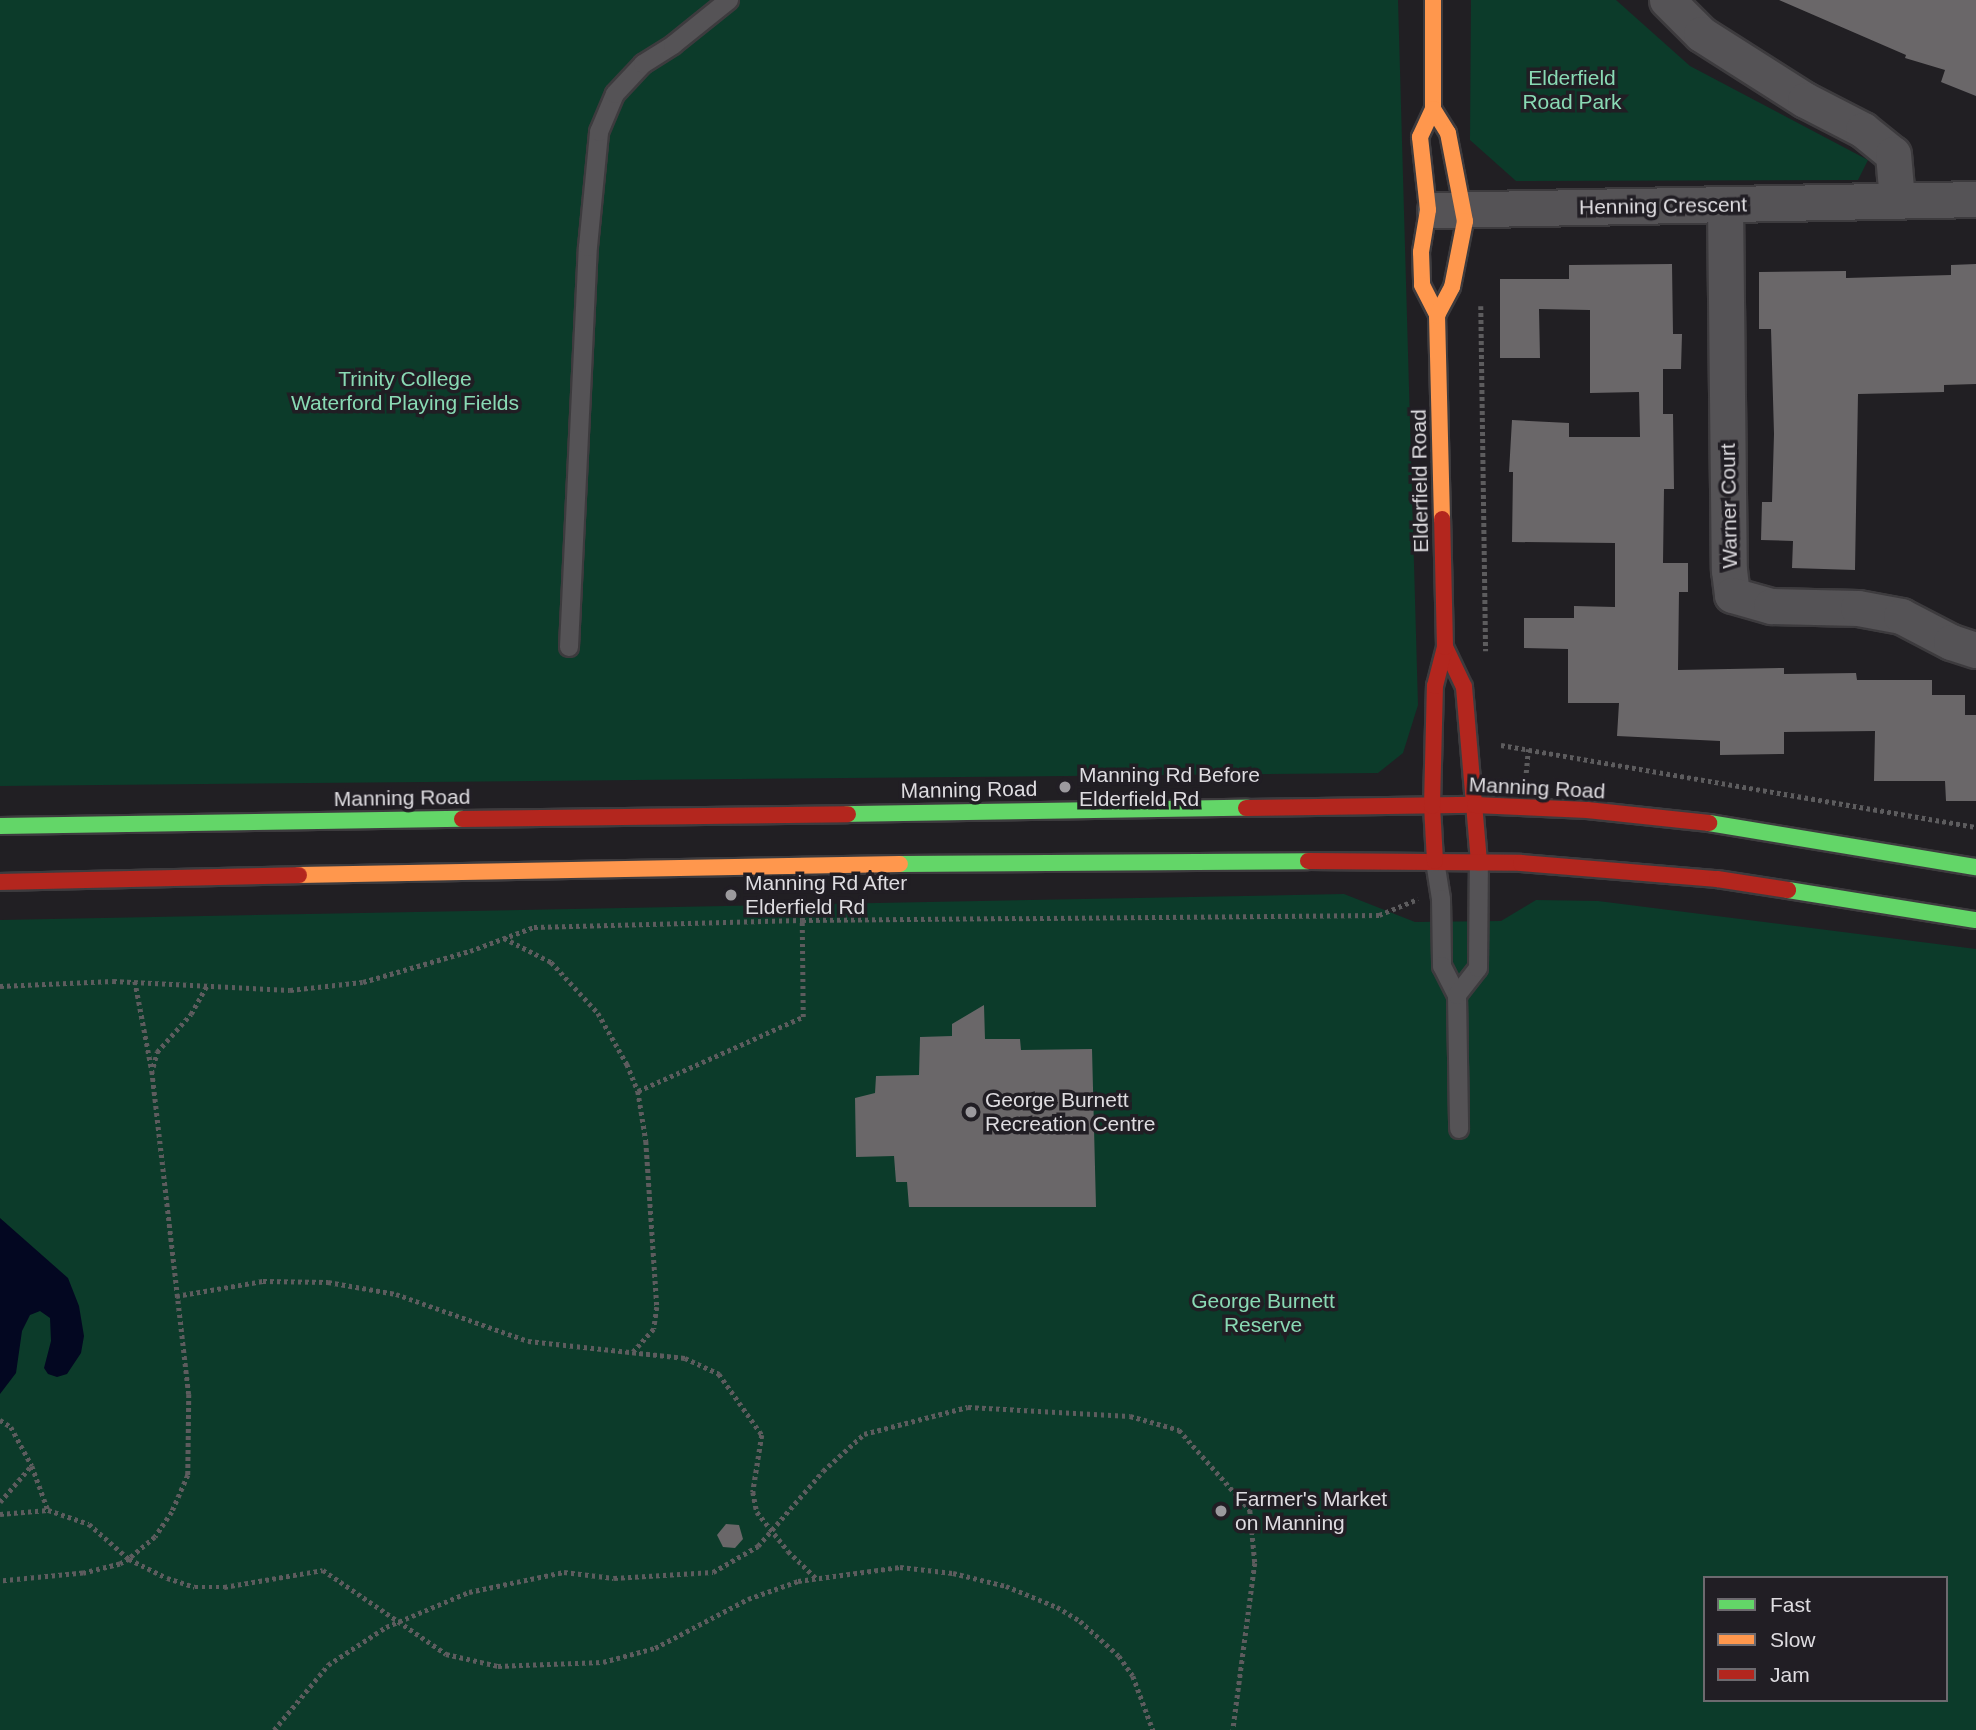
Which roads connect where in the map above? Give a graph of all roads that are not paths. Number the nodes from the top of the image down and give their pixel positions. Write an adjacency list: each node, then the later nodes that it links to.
1 (729, 0): 12 (lane)
2 (1433, 0): 4 (main road, Elderfield Road)
3 (1667, 0): 6 (street)
4 (1433, 109): 8 (main road, Elderfield Road); 9 (main road, Elderfield Road)
5 (1976, 199): 6 (street, Henning Crescent)
6 (1898, 200): 7 (street, Henning Crescent)
7 (1725, 204): 8 (street, Henning Crescent); 13 (street, Warner Court)
8 (1464, 210): 9 (street, Henning Crescent); 10 (main road, Elderfield Road)
9 (1428, 211): 10 (main road, Elderfield Road)
10 (1437, 314): 11 (main road, Elderfield Road)
11 (1445, 647): 14 (main road, Elderfield Road); 15 (main road, Elderfield Road)
12 (569, 648)
13 (1976, 650)
14 (1475, 805): 15 (main road, Manning Road); 18 (main road, Elderfield Road); 19 (main road, Manning Road)
15 (1432, 806): 16 (main road, Manning Road); 17 (main road, Elderfield Road)
16 (0, 826)
17 (1435, 862): 18 (main road); 20 (main road); 22 (lane)
18 (1479, 862): 21 (main road); 22 (lane)
19 (1976, 867)
20 (0, 882)
21 (1976, 920)
22 (1457, 995): 23 (lane)
23 (1459, 1129)

